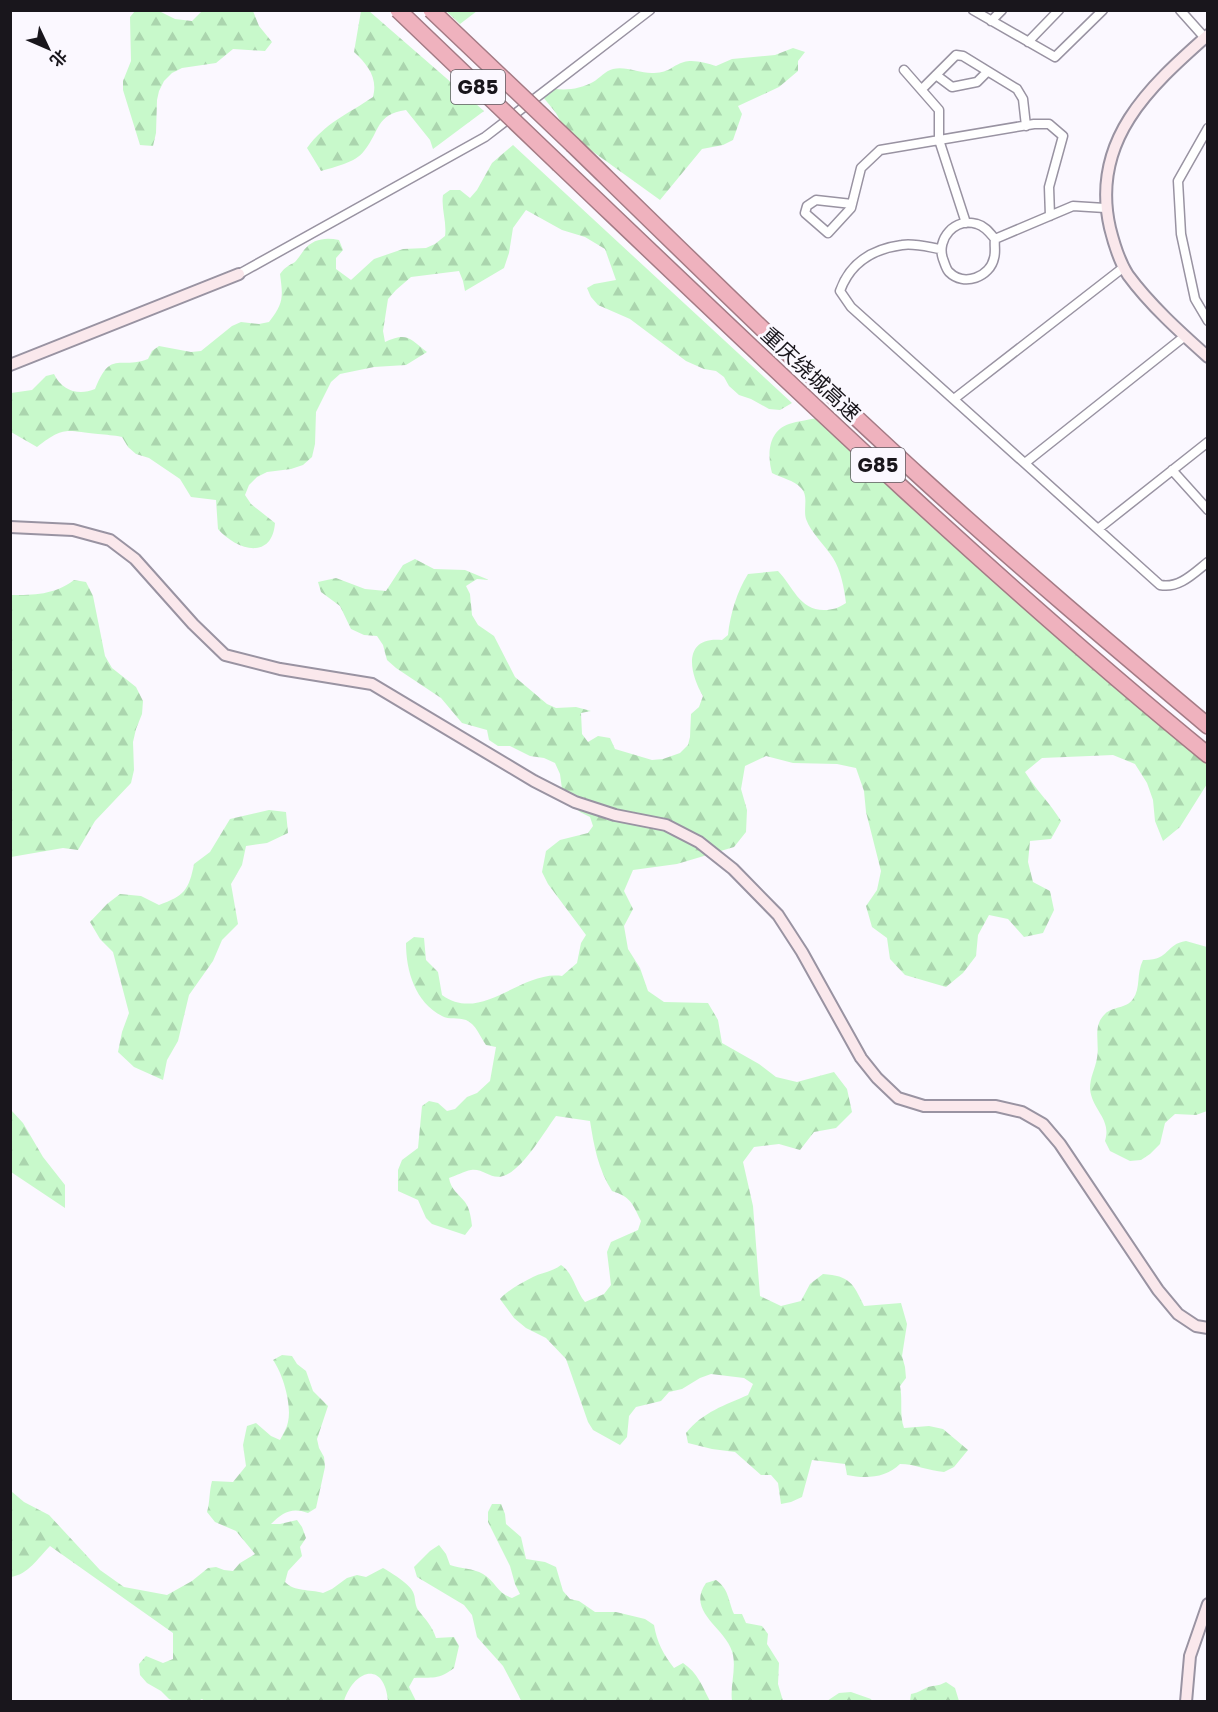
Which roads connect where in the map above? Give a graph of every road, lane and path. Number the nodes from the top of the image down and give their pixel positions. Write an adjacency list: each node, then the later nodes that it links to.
1 (398, 10): 42 (highway, 重庆绕城高速 / G85, bridge)
2 (431, 10): 41 (highway, 重庆绕城高速 / G85, bridge)
3 (650, 10): 28 (street)
4 (973, 10): 11 (street)
5 (1002, 10): 11 (street)
6 (1059, 10): 13 (street)
7 (1088, 10): 10 (street)
8 (1103, 10): 10 (street)
9 (1180, 10): 12 (street)
10 (1096, 17): 13 (street)
11 (991, 21): 13 (street)
12 (1206, 36): 22 (street)
13 (1028, 42)
14 (904, 70): 20 (street)
15 (987, 72): 16 (street)
16 (936, 75): 17 (street); 18 (street)
17 (923, 88)
18 (1026, 126): 20 (street); 23 (street)
19 (1208, 128): 29 (street)
20 (939, 140): 21 (street); 24 (street)
21 (852, 204): 21 (street)
22 (1105, 208): 23 (street); 27 (street)
23 (1050, 216): 25 (street)
24 (966, 223): 25 (street); 26 (street)
25 (995, 239): 26 (street)
26 (940, 249): 33 (street)
27 (1124, 267): 30 (street); 33 (street)
28 (239, 274): 32 (street)
29 (1208, 321)
30 (1185, 336): 31 (street); 35 (street)
31 (1208, 357)
32 (10, 365)
33 (954, 399): 35 (street)
34 (1208, 442): 36 (street)
35 (1025, 463): 39 (street)
36 (1172, 470): 37 (street); 39 (street)
37 (1208, 510)
38 (10, 527): 43 (street)
39 (1098, 529): 40 (street)
40 (1208, 562)
41 (1208, 726)
42 (1208, 754)
43 (1208, 1328)
44 (1208, 1604): 45 (street)
45 (1186, 1701)

